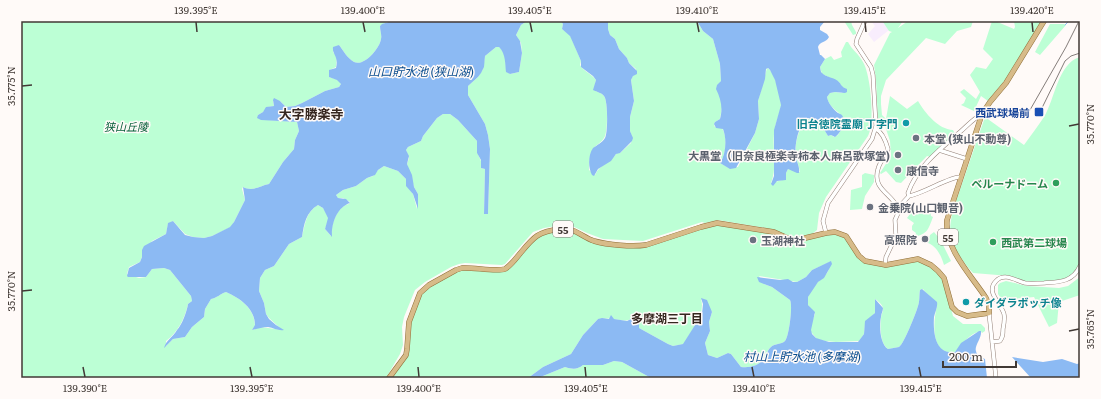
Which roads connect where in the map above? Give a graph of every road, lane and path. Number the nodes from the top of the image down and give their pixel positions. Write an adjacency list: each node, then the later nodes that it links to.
1 (866, 21): 4 (street)
2 (1044, 21): 3 (main road, 55)
3 (982, 114): 5 (street); 6 (main road, 55)
4 (876, 129): 9 (street); 10 (street)
5 (940, 150): 6 (street); 8 (street)
6 (967, 159): 7 (main road, 55)
7 (961, 177): 8 (street); 13 (main road, 55)
8 (909, 196): 9 (street)
9 (898, 208): 11 (street)
10 (826, 233): 11 (main road, 55); 15 (main road, 55)
11 (885, 265): 13 (main road, 55)
12 (1080, 266): 14 (street)
13 (987, 314): 14 (street)
14 (992, 342): 16 (street)
15 (390, 378)
16 (996, 378)

